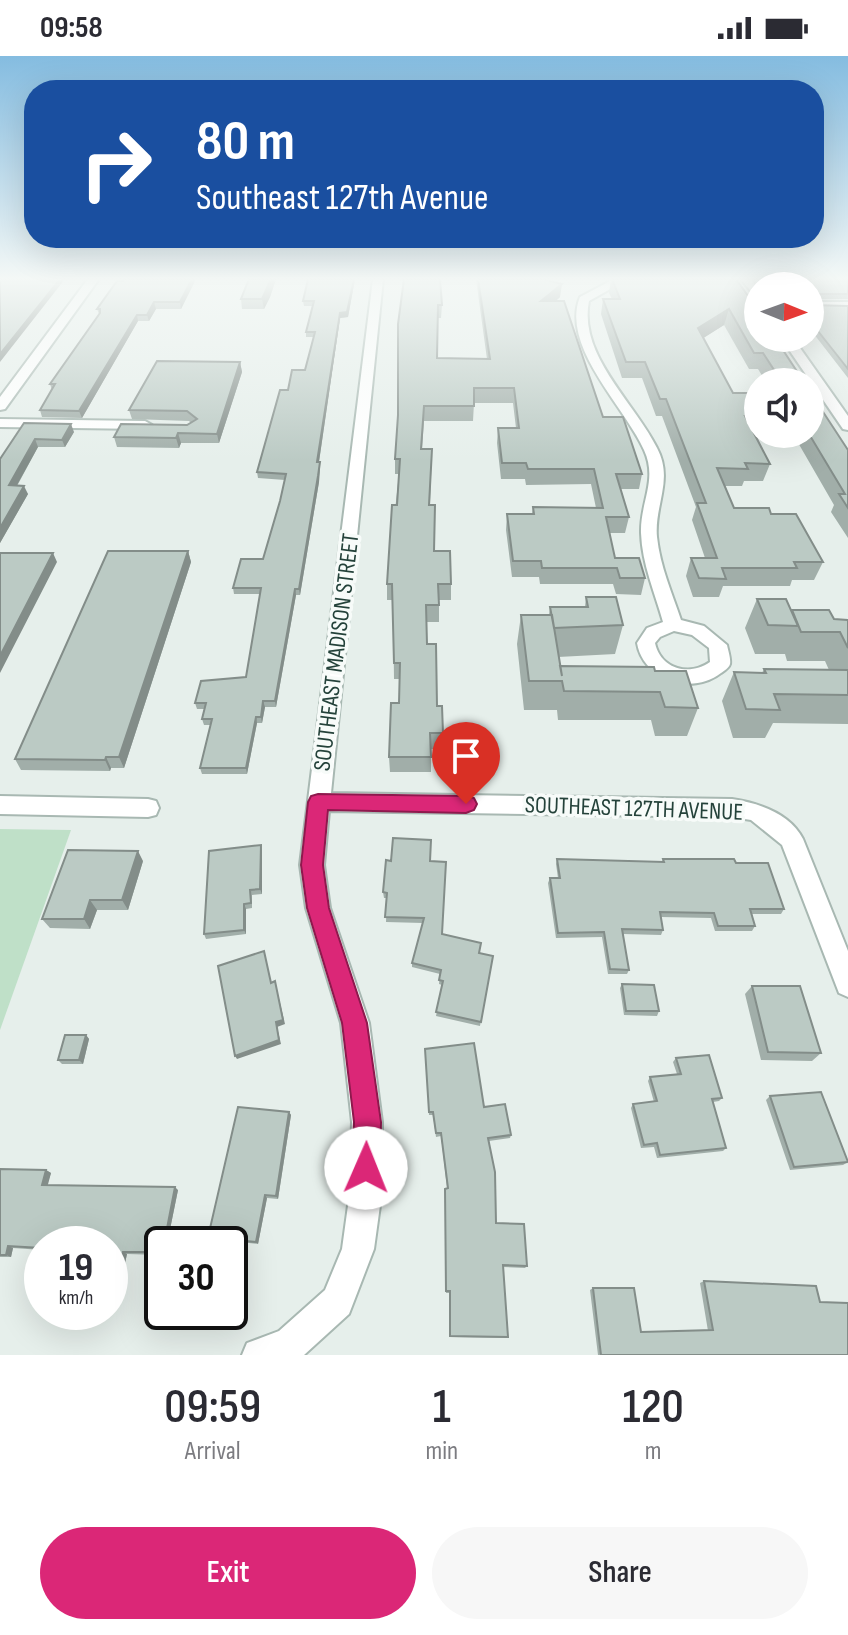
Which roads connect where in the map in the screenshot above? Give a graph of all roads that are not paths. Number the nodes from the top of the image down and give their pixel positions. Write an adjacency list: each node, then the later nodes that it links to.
1 (49, 340): 7 (street)
2 (371, 340): 12 (street, SOUTHEAST MADISON STREET)
3 (589, 340): 11 (street)
4 (797, 352): 5 (street)
5 (832, 403): 6 (street); 10 (street)
6 (848, 404)
7 (0, 406)
8 (0, 423): 9 (street)
9 (159, 425)
10 (848, 426)
11 (673, 625)
12 (318, 802): 15 (street, SOUTHEAST 127TH AVENUE); 16 (street, SOUTHEAST MADISON STREET)
13 (0, 805): 14 (street)
14 (148, 808)
15 (848, 984)
16 (259, 1355)

